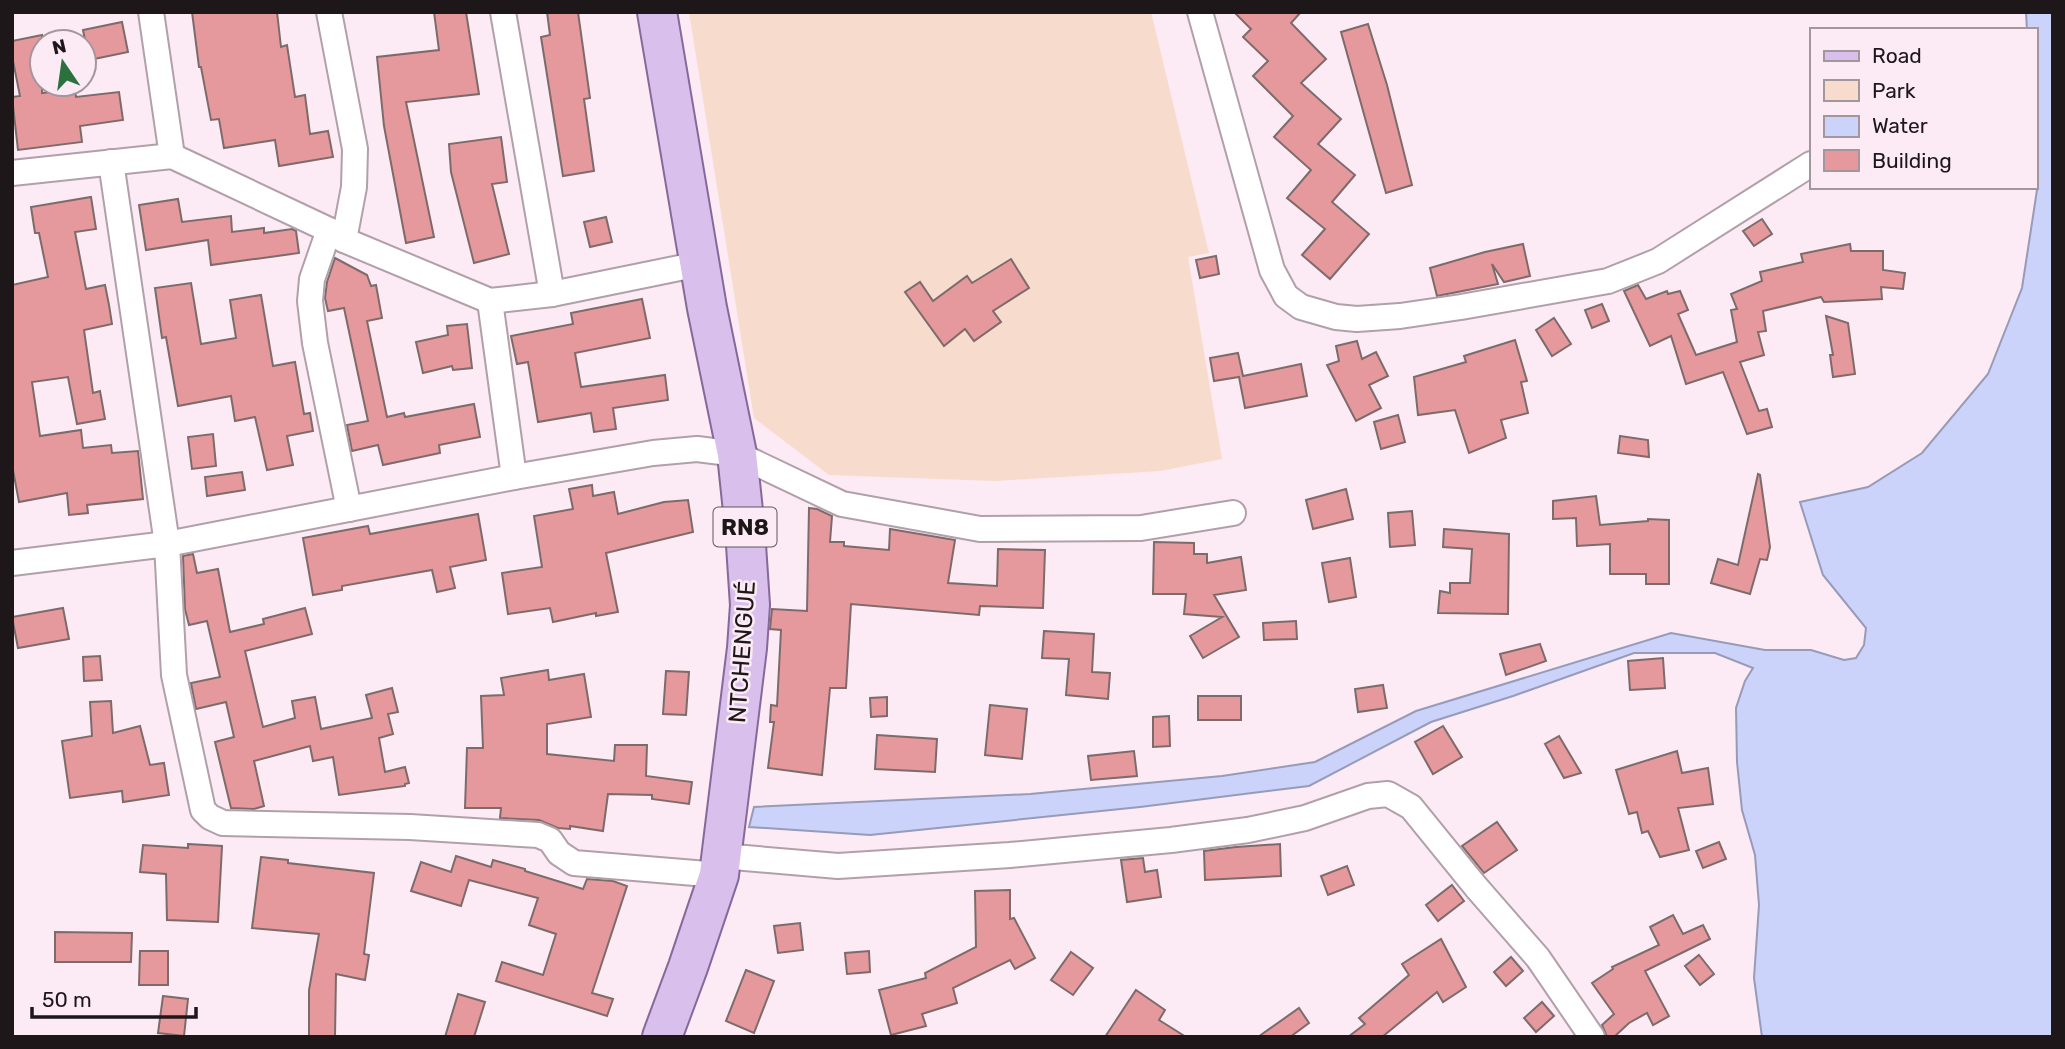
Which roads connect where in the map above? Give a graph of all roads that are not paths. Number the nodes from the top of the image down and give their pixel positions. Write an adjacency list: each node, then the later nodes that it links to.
1 (151, 12): 6 (street)
2 (329, 12): 10 (street)
3 (503, 12): 12 (street)
4 (657, 12): 11 (main road, NTCHENGUÉ / RN8)
5 (1200, 12): 8 (street)
6 (172, 156): 7 (street); 10 (street)
7 (111, 162): 9 (street); 18 (street)
8 (1810, 165)
9 (12, 173)
10 (336, 235): 13 (street); 16 (street)
11 (699, 264): 12 (street); 14 (main road, NTCHENGUÉ / RN8)
12 (552, 294): 13 (street)
13 (490, 301): 15 (street)
14 (737, 454): 15 (street); 17 (street); 20 (main road, NTCHENGUÉ / RN8)
15 (514, 477): 16 (street)
16 (349, 509): 18 (street)
17 (1233, 513)
18 (167, 544): 19 (street); 20 (street)
19 (12, 563)
20 (721, 865): 21 (main road, NTCHENGUÉ / RN8); 22 (street)
21 (662, 1037)
22 (1592, 1037)

